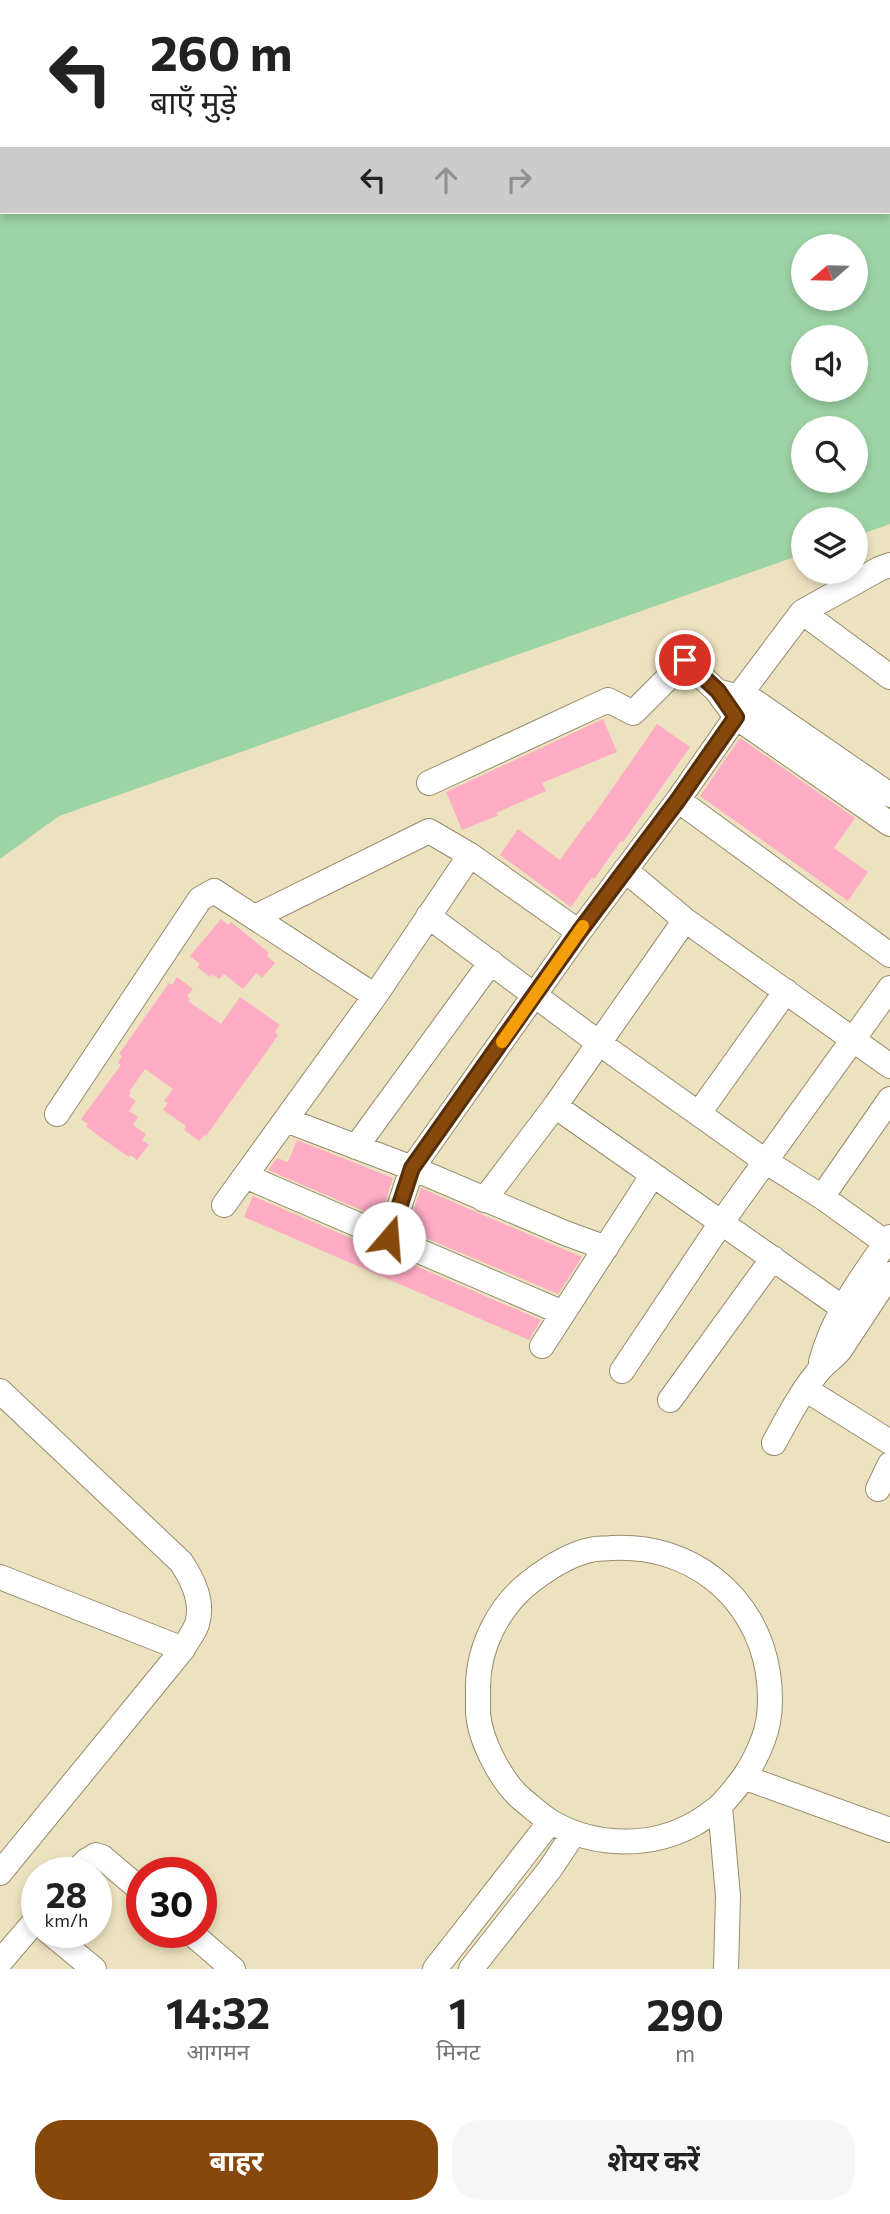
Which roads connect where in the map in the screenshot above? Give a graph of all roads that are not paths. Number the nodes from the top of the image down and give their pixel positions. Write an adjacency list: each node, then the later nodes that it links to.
1 (886, 570): 2 (street)
2 (802, 612): 3 (street); 4 (street)
3 (890, 677)
4 (731, 701): 5 (street); 6 (street); 7 (street); 8 (street)
5 (429, 783)
6 (890, 795)
7 (678, 800): 10 (street); 15 (street)
8 (890, 824)
9 (470, 855): 11 (street); 12 (street); 14 (street)
10 (625, 870): 13 (street); 14 (street)
11 (256, 916): 20 (street); 27 (street)
12 (428, 916): 16 (street); 20 (street)
13 (685, 920): 18 (street); 22 (street)
14 (579, 932): 19 (street)
15 (890, 955)
16 (491, 962): 19 (street); 29 (street)
17 (890, 988): 21 (street)
18 (786, 991): 21 (street); 26 (street)
19 (535, 995): 22 (street); 31 (street)
20 (375, 996): 28 (street)
21 (852, 1039): 23 (street); 30 (street)
22 (599, 1043): 25 (street); 26 (street)
23 (890, 1066)
24 (890, 1099): 34 (street)
25 (555, 1106): 33 (street); 35 (street)
26 (699, 1113): 30 (street)
27 (57, 1114)
28 (286, 1120): 29 (street); 32 (street)
29 (356, 1147): 31 (street)
30 (765, 1161): 34 (street); 37 (street)
31 (412, 1168): 35 (street); 38 (street)
32 (245, 1176): 36 (street); 38 (street)
33 (652, 1176): 37 (street); 40 (street)
34 (822, 1198): 39 (street)
35 (484, 1200): 40 (street)
36 (224, 1205)
37 (721, 1223): 41 (street); 46 (street)
38 (389, 1238): 44 (street)
39 (888, 1240): 43 (street)
40 (606, 1248): 44 (street)
41 (773, 1258): 43 (street); 49 (street)
42 (890, 1274): 47 (street)
43 (843, 1308): 47 (street)
44 (563, 1313): 45 (street)
45 (542, 1346)
46 (622, 1371)
47 (812, 1379): 50 (street); 51 (street)
48 (0, 1391): 55 (street)
49 (670, 1401)
50 (890, 1442)
51 (774, 1443)
52 (890, 1464): 53 (street)
53 (878, 1489)
54 (0, 1577): 55 (street)
55 (183, 1649): 62 (street)
56 (746, 1778): 57 (street); 58 (street); 59 (street)
57 (720, 1806): 60 (street); 72 (street)
58 (550, 1822): 60 (street); 70 (street)
59 (890, 1830)
60 (573, 1833): 71 (street)
61 (112, 1866): 63 (street)
62 (0, 1874)
63 (126, 1877)
64 (21, 1941): 67 (street)
65 (69, 1948): 68 (street)
66 (209, 1948): 69 (street)
67 (0, 1962)
68 (94, 1969)
69 (233, 1969)
70 (435, 1969)
71 (471, 1969)
72 (726, 1969)

